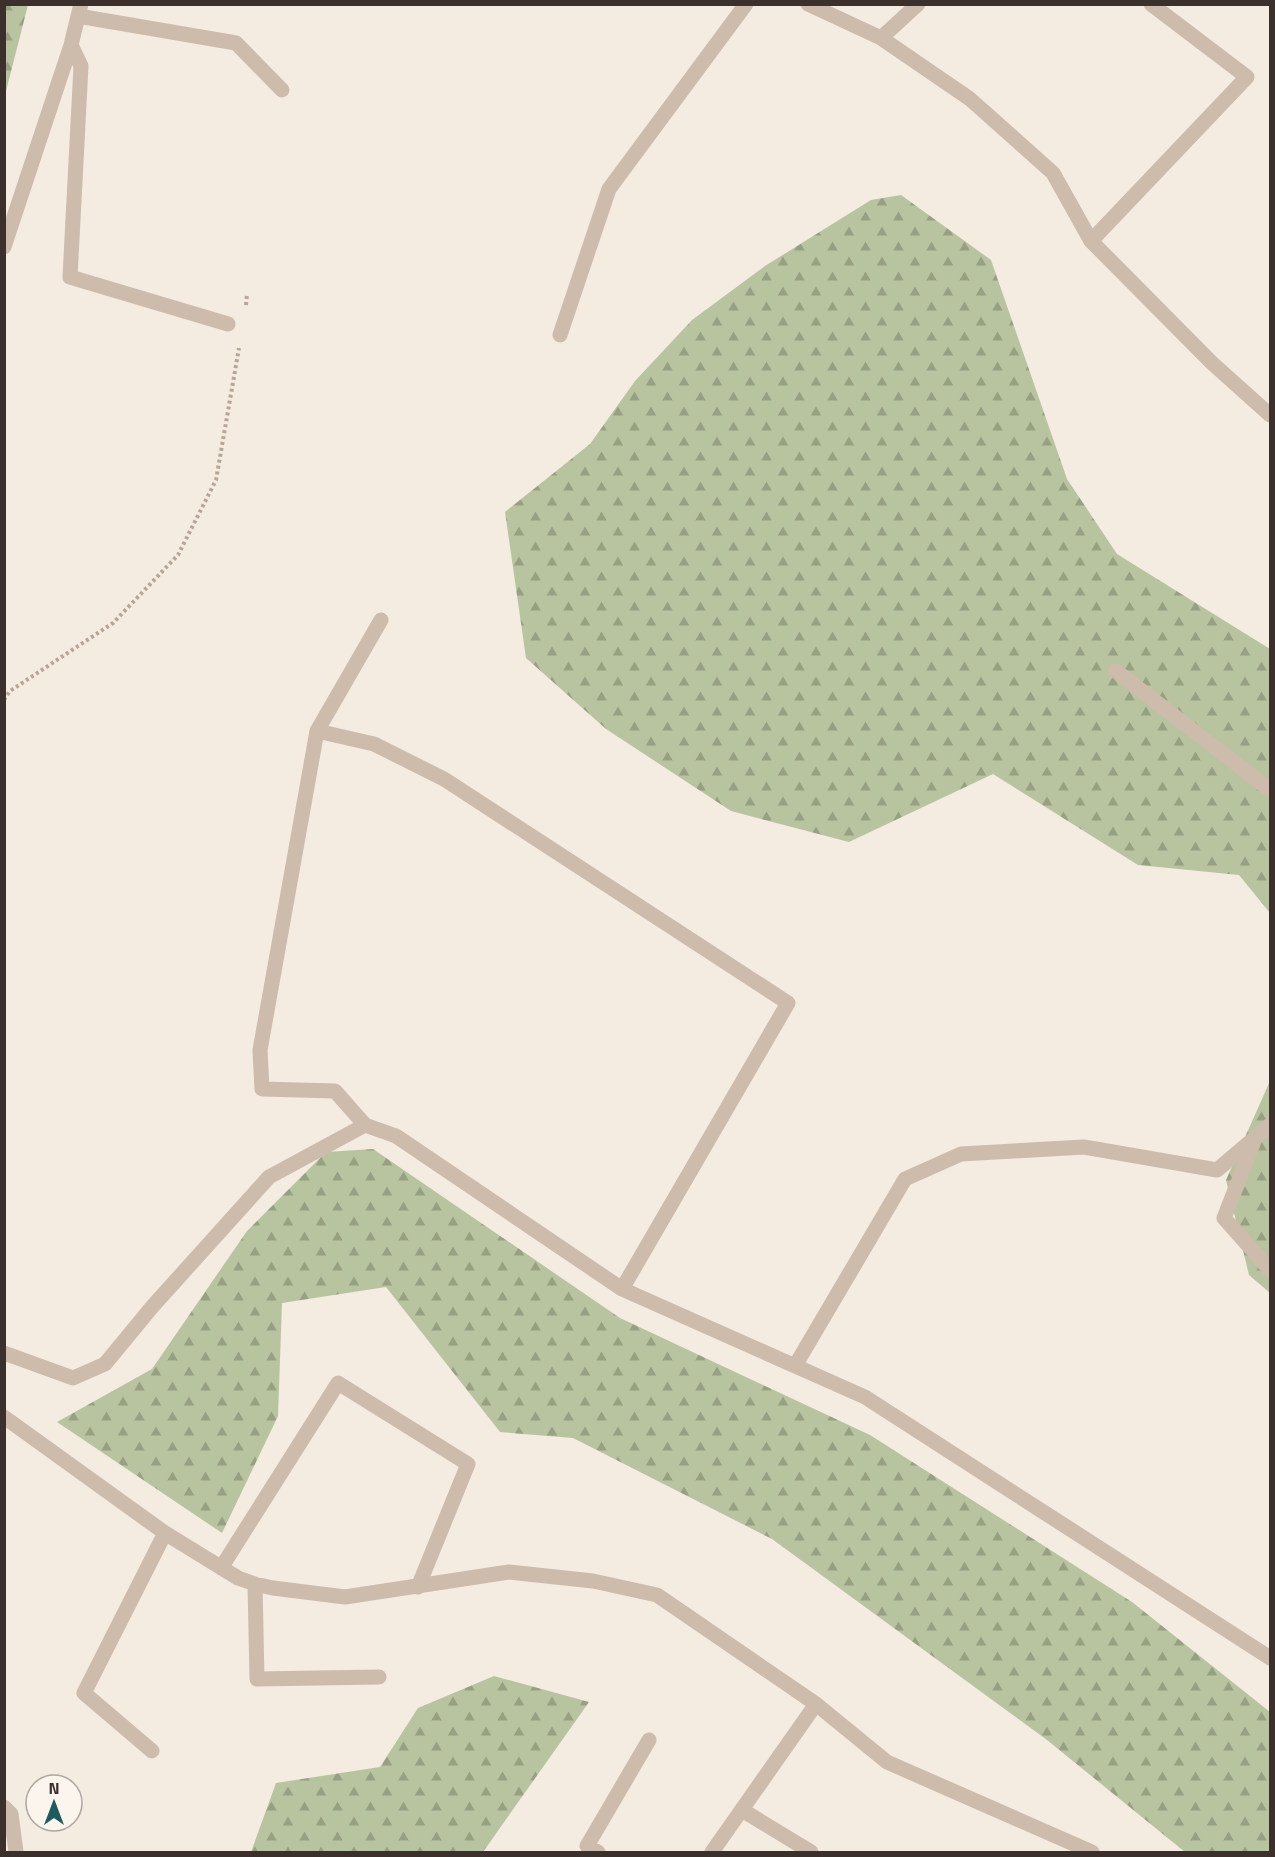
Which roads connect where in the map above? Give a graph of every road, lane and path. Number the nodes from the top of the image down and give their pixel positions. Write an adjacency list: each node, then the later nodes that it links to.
1 (746, 4): 14 (street)
2 (808, 4): 6 (street)
3 (918, 4): 6 (street)
4 (1151, 4): 9 (street)
5 (80, 10): 7 (street); 8 (street)
6 (881, 38): 9 (street)
7 (71, 45): 10 (street); 13 (street)
8 (282, 90)
9 (1091, 241): 16 (street)
10 (4, 247)
11 (248, 294): 12 (path)
12 (246, 306)
13 (228, 324)
14 (560, 335)
15 (240, 341): 19 (path)
16 (1270, 415)
17 (381, 620): 20 (street)
18 (1116, 672): 21 (street)
19 (4, 700)
20 (317, 731): 22 (street); 26 (street)
21 (1270, 790)
22 (365, 1125): 26 (street); 27 (street)
23 (1270, 1125): 24 (street)
24 (1255, 1138): 25 (street); 28 (street)
25 (1270, 1270)
26 (622, 1289): 28 (street)
27 (4, 1353)
28 (795, 1366): 34 (street)
29 (4, 1418): 30 (street)
30 (165, 1533): 31 (street); 38 (street)
31 (221, 1568): 32 (street); 33 (street)
32 (255, 1584): 33 (street); 35 (street)
33 (418, 1587): 36 (street)
34 (1270, 1658)
35 (379, 1677)
36 (816, 1704): 40 (street); 45 (street)
37 (649, 1740): 42 (street)
38 (152, 1751)
39 (4, 1806): 41 (street)
40 (742, 1809): 43 (street); 44 (street)
41 (16, 1852)
42 (598, 1852)
43 (712, 1852)
44 (812, 1852)
45 (1092, 1852)

